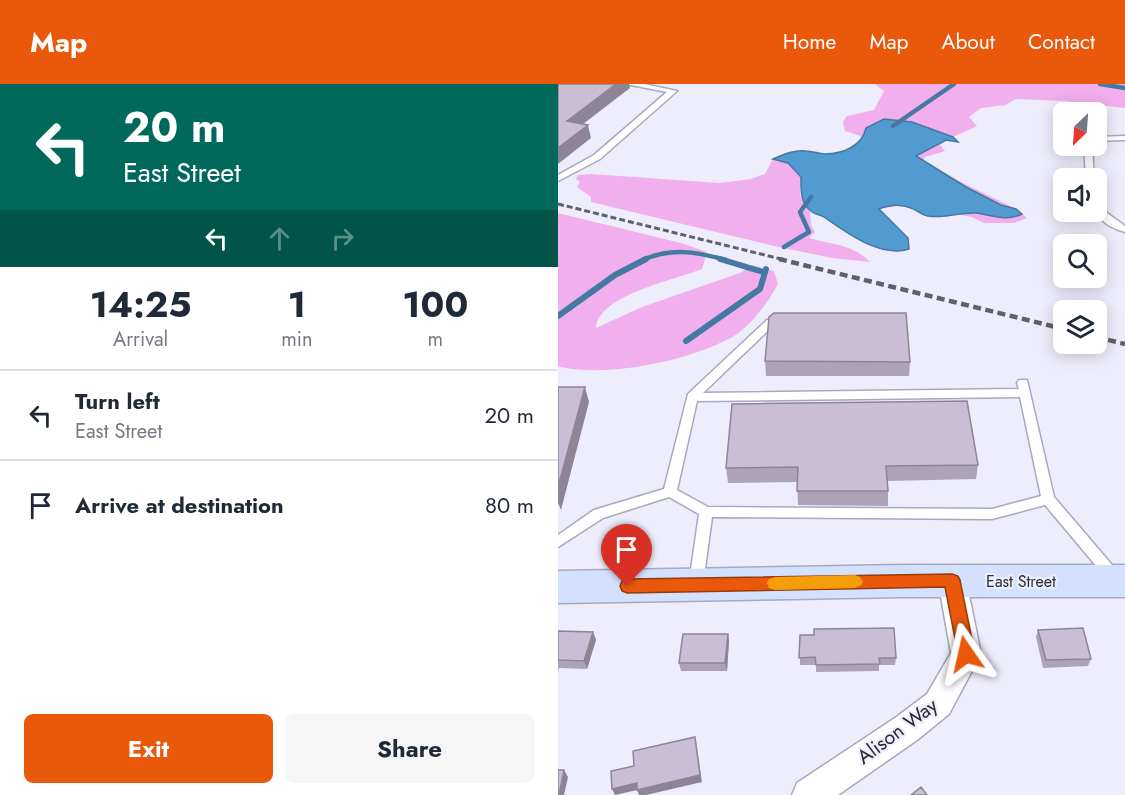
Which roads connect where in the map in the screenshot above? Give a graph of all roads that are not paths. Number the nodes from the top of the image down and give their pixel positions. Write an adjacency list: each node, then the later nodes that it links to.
1 (630, 84): 4 (lane)
2 (1125, 138): 3 (lane)
3 (1107, 139)
4 (558, 178)
5 (1107, 221): 6 (lane)
6 (1125, 230)
7 (791, 315): 8 (lane)
8 (692, 397): 9 (lane); 10 (lane)
9 (670, 492): 11 (lane); 12 (lane)
10 (1048, 499): 11 (lane); 14 (lane)
11 (706, 512): 15 (lane)
12 (558, 542)
13 (952, 580): 14 (main road, East Street); 15 (main road, East Street); 17 (street, Alison Way)
14 (1121, 581)
15 (696, 585): 16 (main road, East Street)
16 (558, 587)
17 (809, 795)

